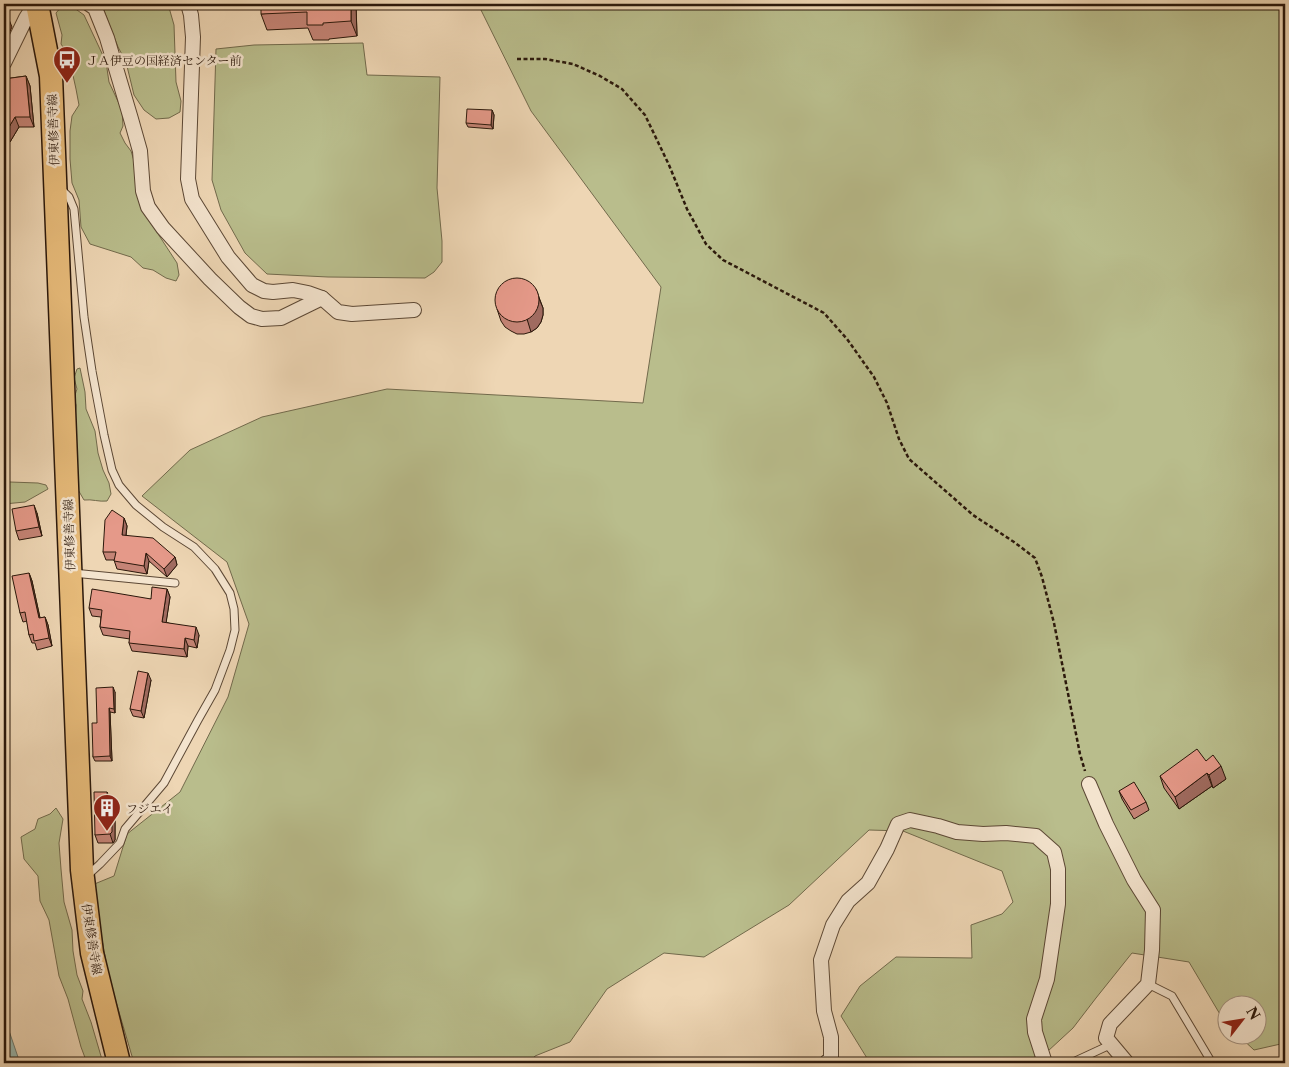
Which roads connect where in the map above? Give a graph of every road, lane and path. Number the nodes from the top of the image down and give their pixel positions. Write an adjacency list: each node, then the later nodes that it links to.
1 (36, 4): 4 (street); 7 (main road, 伊東修善寺線)
2 (89, 4): 8 (street)
3 (188, 4): 8 (street)
4 (8, 42): 6 (street)
5 (517, 59): 12 (path)
6 (4, 63)
7 (55, 184): 10 (main road, 伊東修善寺線); 13 (lane)
8 (322, 298): 9 (street)
9 (414, 310)
10 (70, 573): 11 (lane); 13 (main road, 伊東修善寺線)
11 (175, 583)
12 (1089, 784): 14 (street)
13 (83, 879): 16 (main road, 伊東修善寺線)
14 (1148, 984): 15 (street); 23 (lane)
15 (1112, 1044): 21 (lane); 22 (street)
16 (119, 1063)
17 (826, 1063): 20 (street)
18 (1005, 1063): 19 (lane)
19 (1012, 1063)
20 (1045, 1063)
21 (1071, 1063)
22 (1127, 1063)
23 (1212, 1063)

